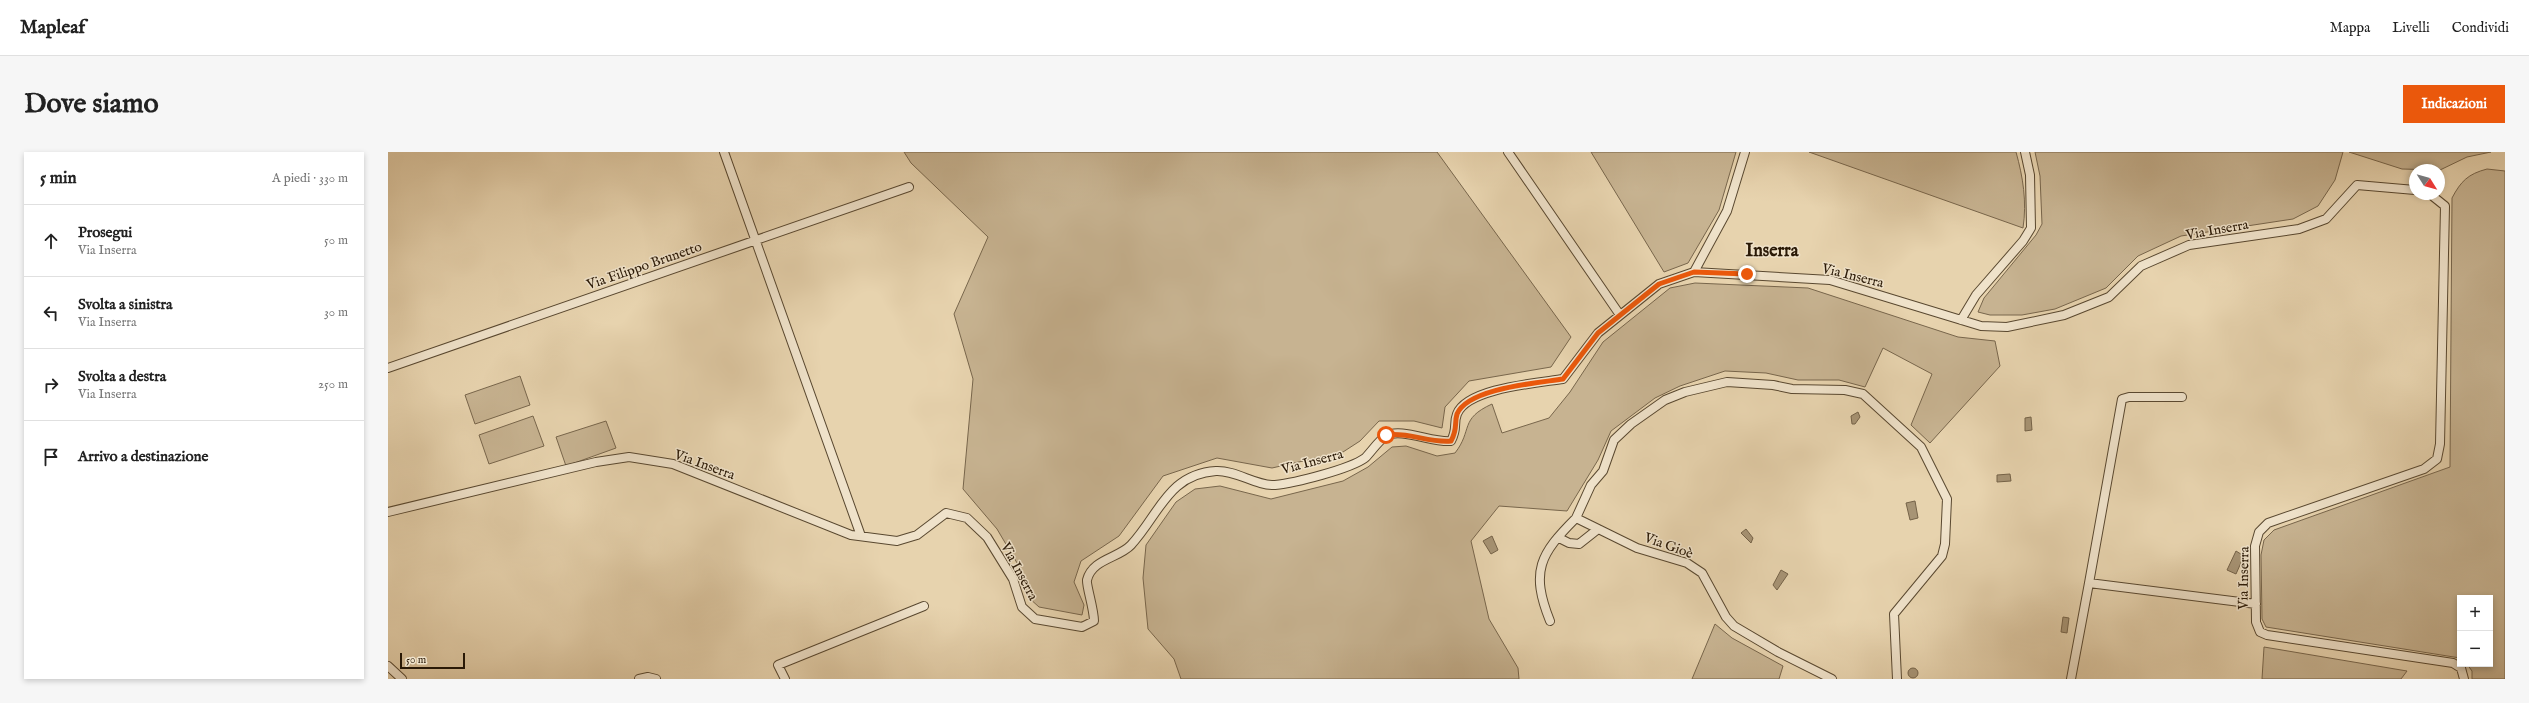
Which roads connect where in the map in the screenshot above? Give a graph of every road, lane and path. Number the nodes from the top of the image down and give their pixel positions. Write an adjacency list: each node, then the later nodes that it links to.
1 (724, 152): 8 (street)
2 (1508, 152): 10 (street)
3 (1745, 152): 9 (street)
4 (2025, 152): 11 (street)
5 (909, 187): 8 (street, Via Filippo Brunetto)
6 (2409, 189): 11 (street, Via Inserra)
7 (2438, 200): 20 (street, Via Inserra)
8 (755, 240): 12 (street, Via Filippo Brunetto); 17 (street)
9 (1694, 272): 10 (street, Via Inserra); 11 (street, Via Inserra)
10 (1620, 315): 17 (street, Via Inserra)
11 (1961, 320)
12 (388, 368)
13 (2182, 397): 19 (street)
14 (388, 512): 17 (street, Via Inserra)
15 (1576, 518): 16 (street, Via Gioè); 18 (street); 29 (street)
16 (1598, 529): 18 (street); 28 (street, Via Gioè)
17 (861, 536)
18 (1559, 538): 22 (street)
19 (2089, 583): 20 (street); 30 (street)
20 (2256, 604): 31 (street, Via Inserra)
21 (924, 606): 27 (street)
22 (1550, 621)
23 (388, 666): 24 (street)
24 (402, 679)
25 (639, 679): 26 (street)
26 (656, 679)
27 (785, 679)
28 (1832, 679)
29 (1896, 679)
30 (2071, 679)
31 (2464, 679)

